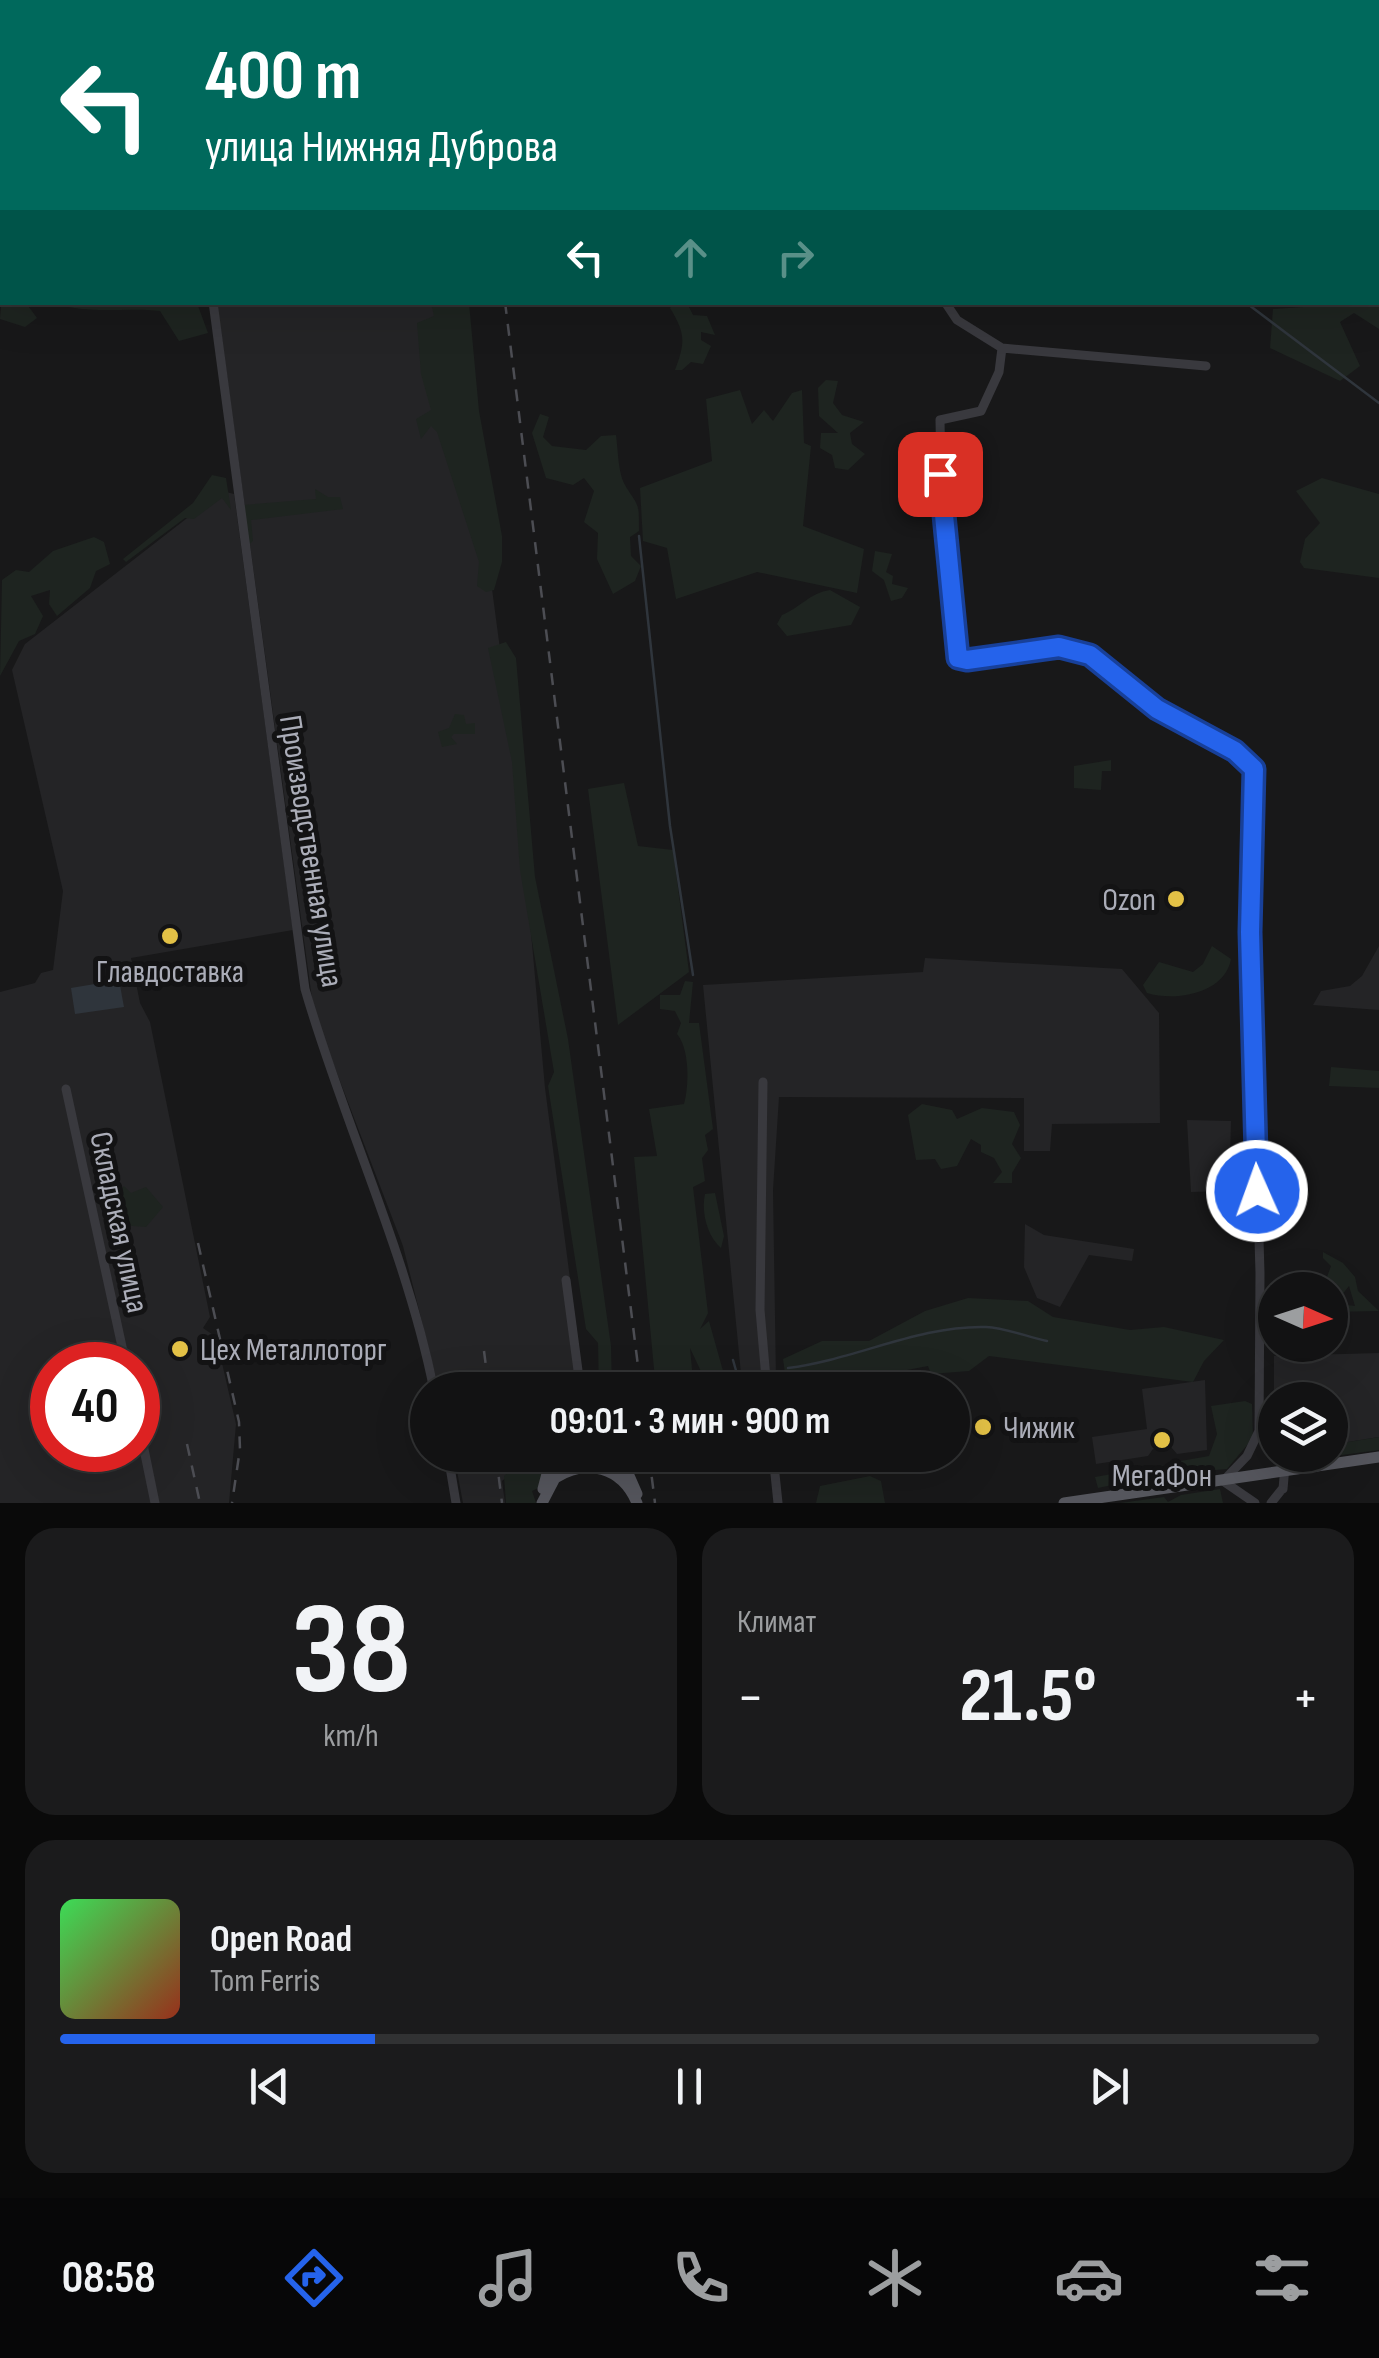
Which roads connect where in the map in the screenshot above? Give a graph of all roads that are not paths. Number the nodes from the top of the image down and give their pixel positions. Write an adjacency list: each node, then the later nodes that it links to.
1 (213, 305): 9 (street, Производственная улица)
2 (947, 305): 3 (street)
3 (1002, 348): 4 (street); 12 (street)
4 (1206, 366)
5 (762, 1082): 11 (street)
6 (66, 1089): 8 (street, Складская улица)
7 (566, 1280): 10 (street)
8 (121, 1342)
9 (429, 1372)
10 (578, 1372)
11 (765, 1372)
12 (1259, 1382)
13 (1258, 1433): 16 (street)
14 (1258, 1453): 16 (street)
15 (1379, 1457): 17 (main road)
16 (1244, 1460): 27 (street); 28 (street)
17 (1348, 1461)
18 (1258, 1471): 27 (main road)
19 (149, 1472): 31 (street)
20 (451, 1472): 32 (street)
21 (548, 1472): 33 (main road)
22 (569, 1472): 33 (main road)
23 (611, 1472): 34 (main road)
24 (626, 1472): 34 (main road)
25 (775, 1472): 35 (street)
26 (1298, 1472): 29 (street)
27 (1238, 1478): 28 (main road); 30 (street)
28 (1222, 1481): 30 (street); 36 (main road)
29 (1277, 1496): 30 (street)
30 (1250, 1498)
31 (156, 1503)
32 (456, 1503)
33 (541, 1503)
34 (638, 1503)
35 (778, 1503)
36 (1064, 1503)

